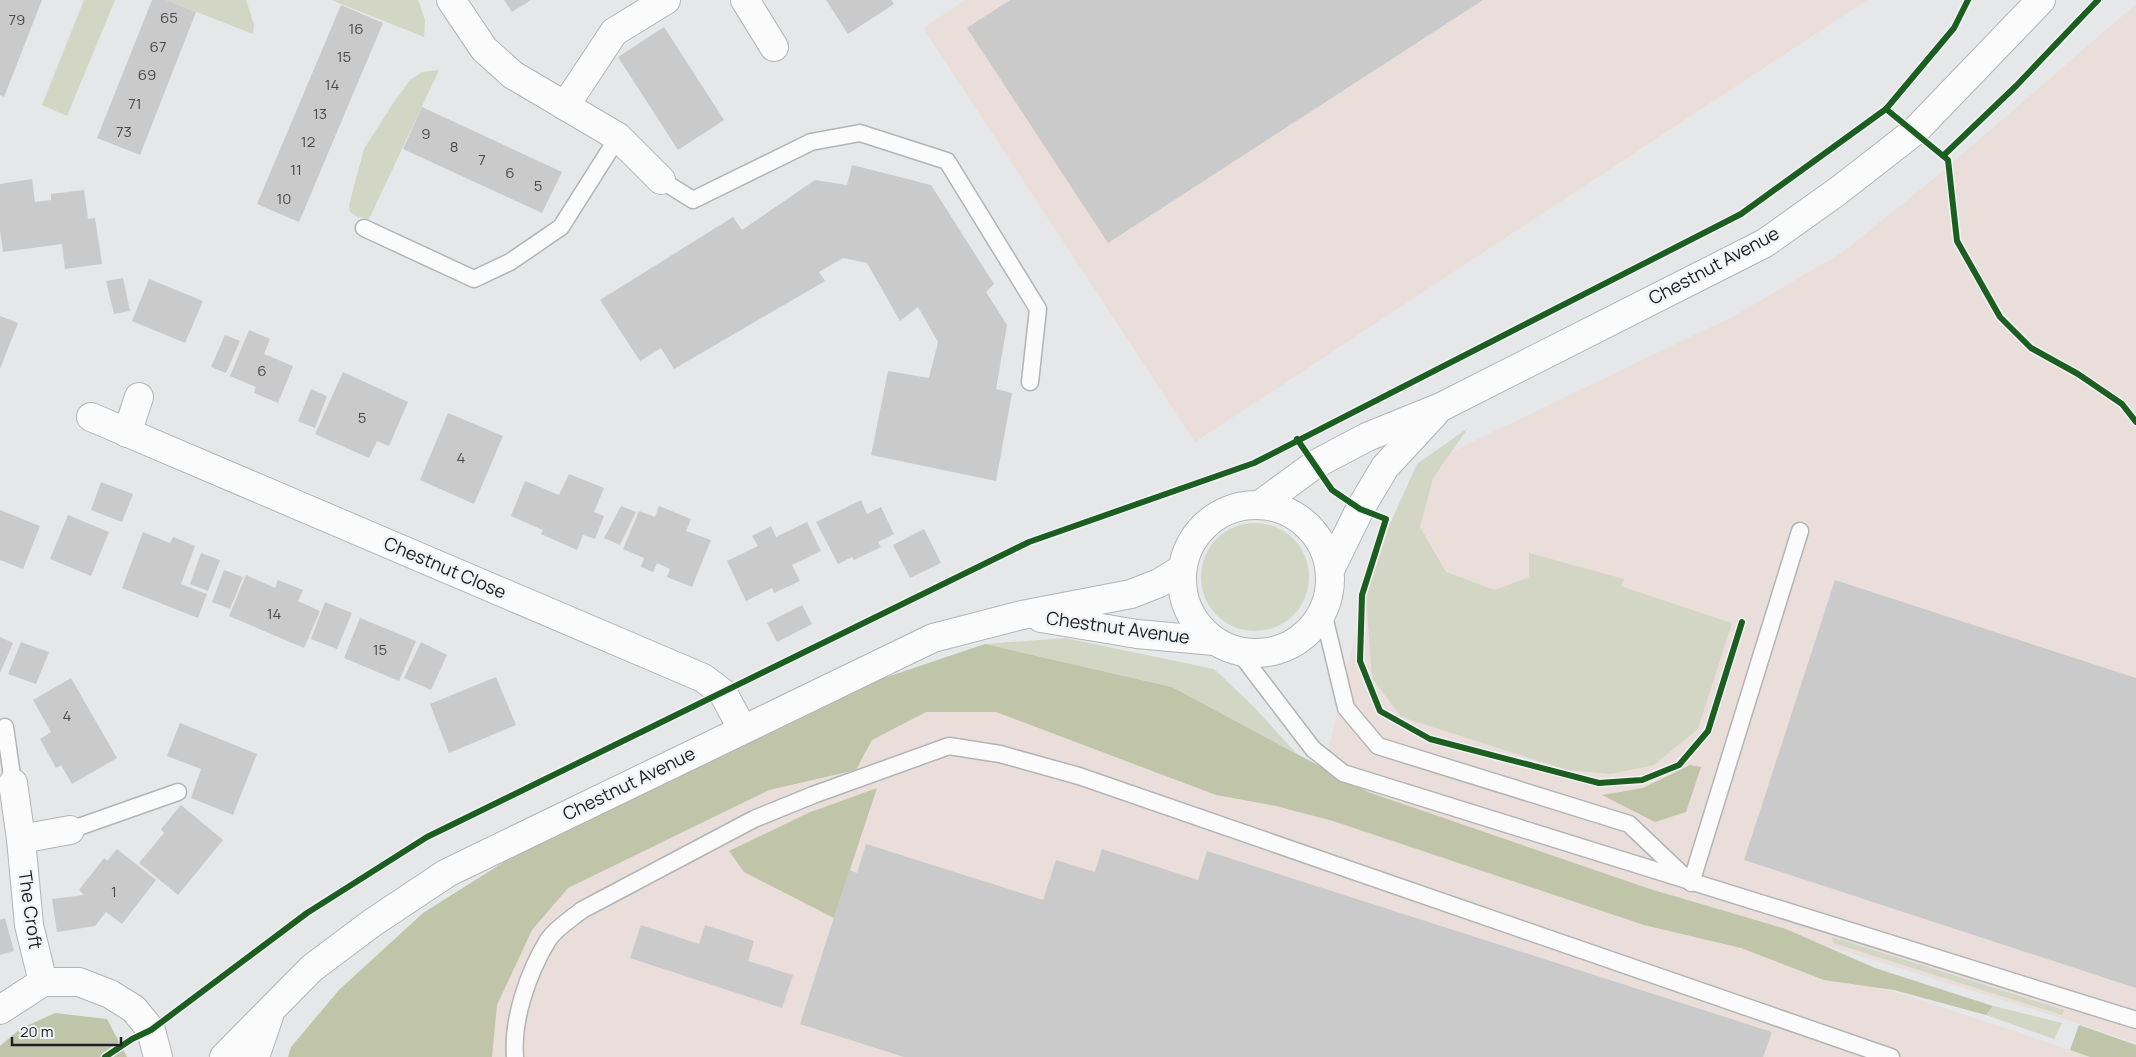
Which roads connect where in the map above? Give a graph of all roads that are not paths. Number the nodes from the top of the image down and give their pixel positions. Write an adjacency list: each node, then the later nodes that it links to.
1 (451, 0): 8 (street)
2 (666, 0): 8 (street)
3 (745, 0): 7 (street)
4 (2015, 0): 6 (street, Chestnut Avenue)
5 (2040, 0): 6 (street, Chestnut Avenue)
6 (2002, 42): 14 (street, Chestnut Avenue)
7 (774, 47)
8 (565, 106): 9 (street)
9 (618, 137): 10 (street); 11 (lane)
10 (661, 180): 12 (lane)
11 (364, 228)
12 (1030, 382)
13 (139, 397): 16 (street)
14 (1441, 407): 17 (street, Chestnut Avenue); 20 (street, Chestnut Avenue)
15 (91, 417): 16 (street, Chestnut Close)
16 (127, 433): 26 (street, Chestnut Close)
17 (1261, 504): 19 (street); 20 (street)
18 (1800, 531): 31 (lane)
19 (1182, 569): 22 (street, Chestnut Avenue); 23 (street)
20 (1330, 570): 21 (street)
21 (1324, 612): 24 (street); 31 (lane)
22 (1022, 615): 23 (street, Chestnut Avenue); 26 (street, Chestnut Avenue)
23 (1214, 640): 24 (street)
24 (1239, 652): 31 (lane)
25 (5, 727): 27 (lane)
26 (742, 728): 34 (street, Chestnut Avenue)
27 (13, 783): 30 (street, The Croft)
28 (178, 792): 29 (lane)
29 (70, 830): 30 (street)
30 (21, 839): 32 (street, The Croft)
31 (1691, 883): 35 (lane)
32 (43, 982): 33 (street); 36 (street)
33 (0, 1010)
34 (270, 1013): 37 (street, Chestnut Avenue); 38 (street, Chestnut Avenue)
35 (2136, 1020)
36 (158, 1057)
37 (224, 1057)
38 (254, 1057)
39 (515, 1057): 40 (lane)
40 (1892, 1057)

